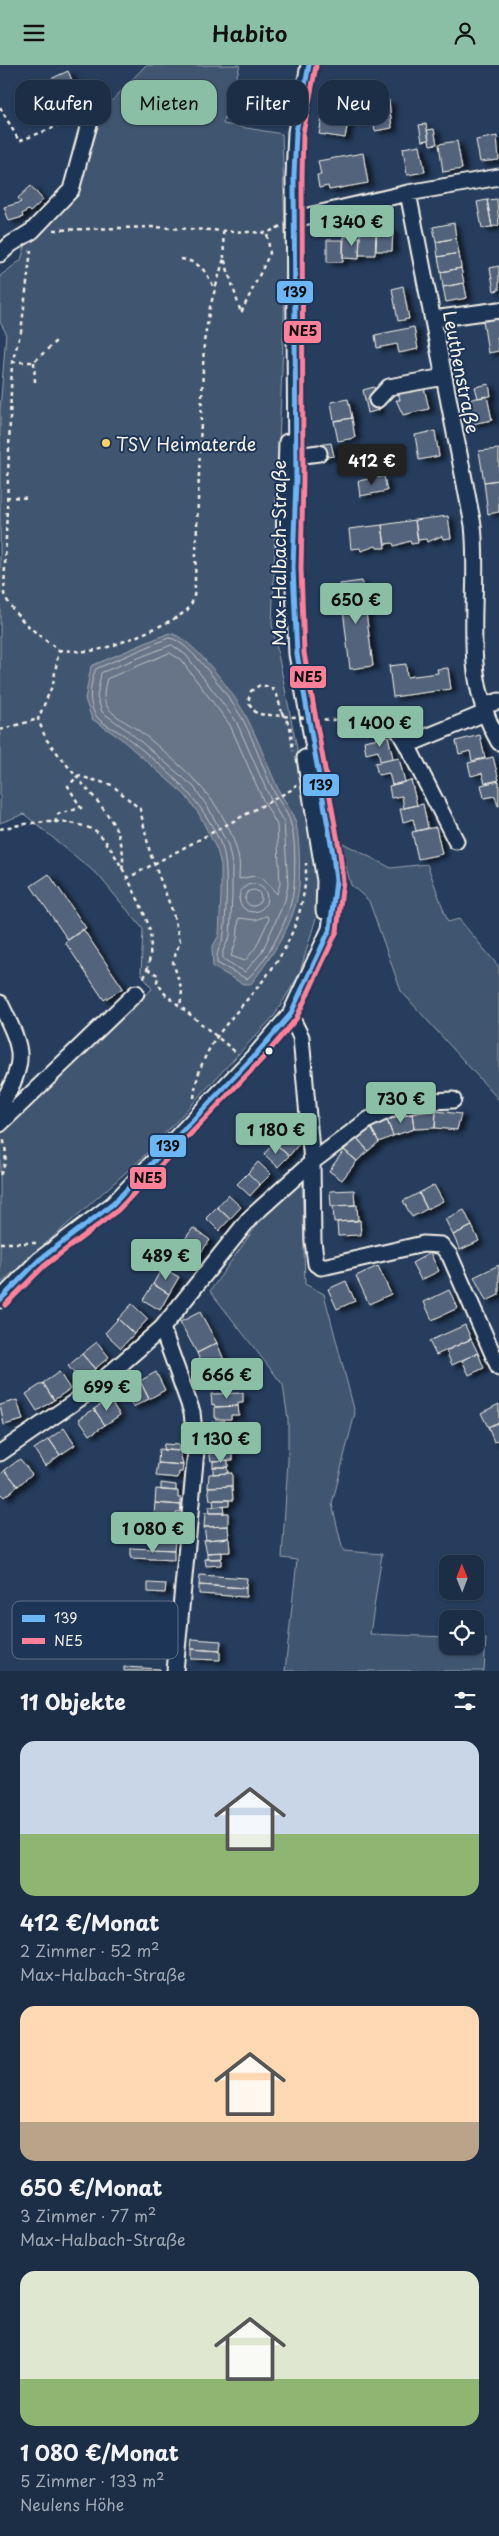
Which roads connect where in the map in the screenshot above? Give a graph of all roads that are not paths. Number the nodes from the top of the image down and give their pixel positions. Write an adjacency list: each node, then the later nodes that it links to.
1 (309, 65): 5 (street, Max-Halbach-Straße)
2 (89, 125): 6 (street)
3 (499, 177): 4 (street)
4 (408, 193): 5 (street); 8 (street, Leuthenstraße)
5 (295, 219): 9 (street, Max-Halbach-Straße)
6 (0, 253)
7 (499, 310): 8 (street)
8 (432, 319): 10 (street, Leuthenstraße)
9 (295, 329): 13 (street, Max-Halbach-Straße); 20 (street, Max-Halbach-Straße)
10 (444, 377): 11 (street); 15 (street, Leuthenstraße)
11 (377, 400)
12 (319, 453): 13 (street)
13 (296, 456): 20 (street, Max-Halbach-Straße)
14 (499, 701): 15 (street)
15 (484, 710): 17 (street, Leuthenstraße); 18 (street)
16 (394, 722): 18 (street)
17 (499, 742)
18 (407, 745): 19 (street)
19 (456, 841)
20 (319, 950): 23 (street, Max-Halbach-Straße)
21 (136, 993): 28 (street)
22 (0, 1003): 24 (street)
23 (290, 1015): 29 (street); 30 (street, Max-Halbach-Straße)
24 (16, 1079): 25 (street); 27 (street)
25 (0, 1088)
26 (453, 1100): 29 (street)
27 (0, 1107)
28 (0, 1124)
29 (312, 1162): 31 (street); 32 (street)
30 (0, 1299)
31 (162, 1328): 33 (street); 34 (street)
32 (499, 1368)
33 (0, 1453)
34 (178, 1649)

